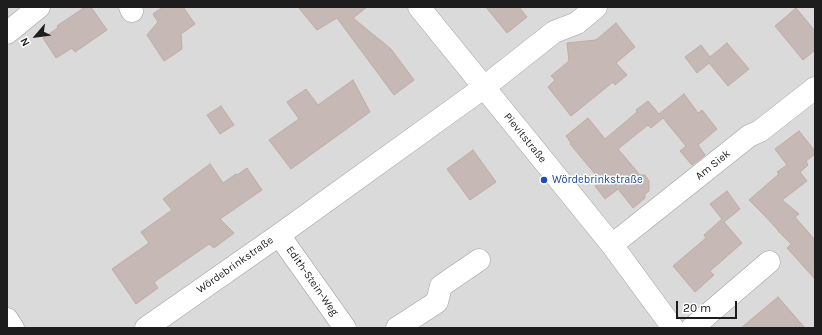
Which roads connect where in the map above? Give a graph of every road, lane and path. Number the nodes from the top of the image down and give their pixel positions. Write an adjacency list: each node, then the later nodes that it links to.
1 (39, 7): 4 (street)
2 (418, 7): 5 (street, Pievitstraße)
3 (596, 7): 5 (street, Wördebrinkstraße)
4 (7, 33)
5 (483, 88): 7 (street, Wördebrinkstraße); 8 (street, Pievitstraße)
6 (815, 88): 8 (street, Am Siek)
7 (278, 235): 13 (street, Wördebrinkstraße); 14 (street, Edith-Stein-Weg)
8 (612, 245): 16 (street, Pievitstraße)
9 (479, 260): 15 (street)
10 (770, 262): 17 (street)
11 (7, 319): 12 (street)
12 (13, 328)
13 (146, 328)
14 (345, 328)
15 (397, 328)
16 (673, 328)
17 (692, 328)

